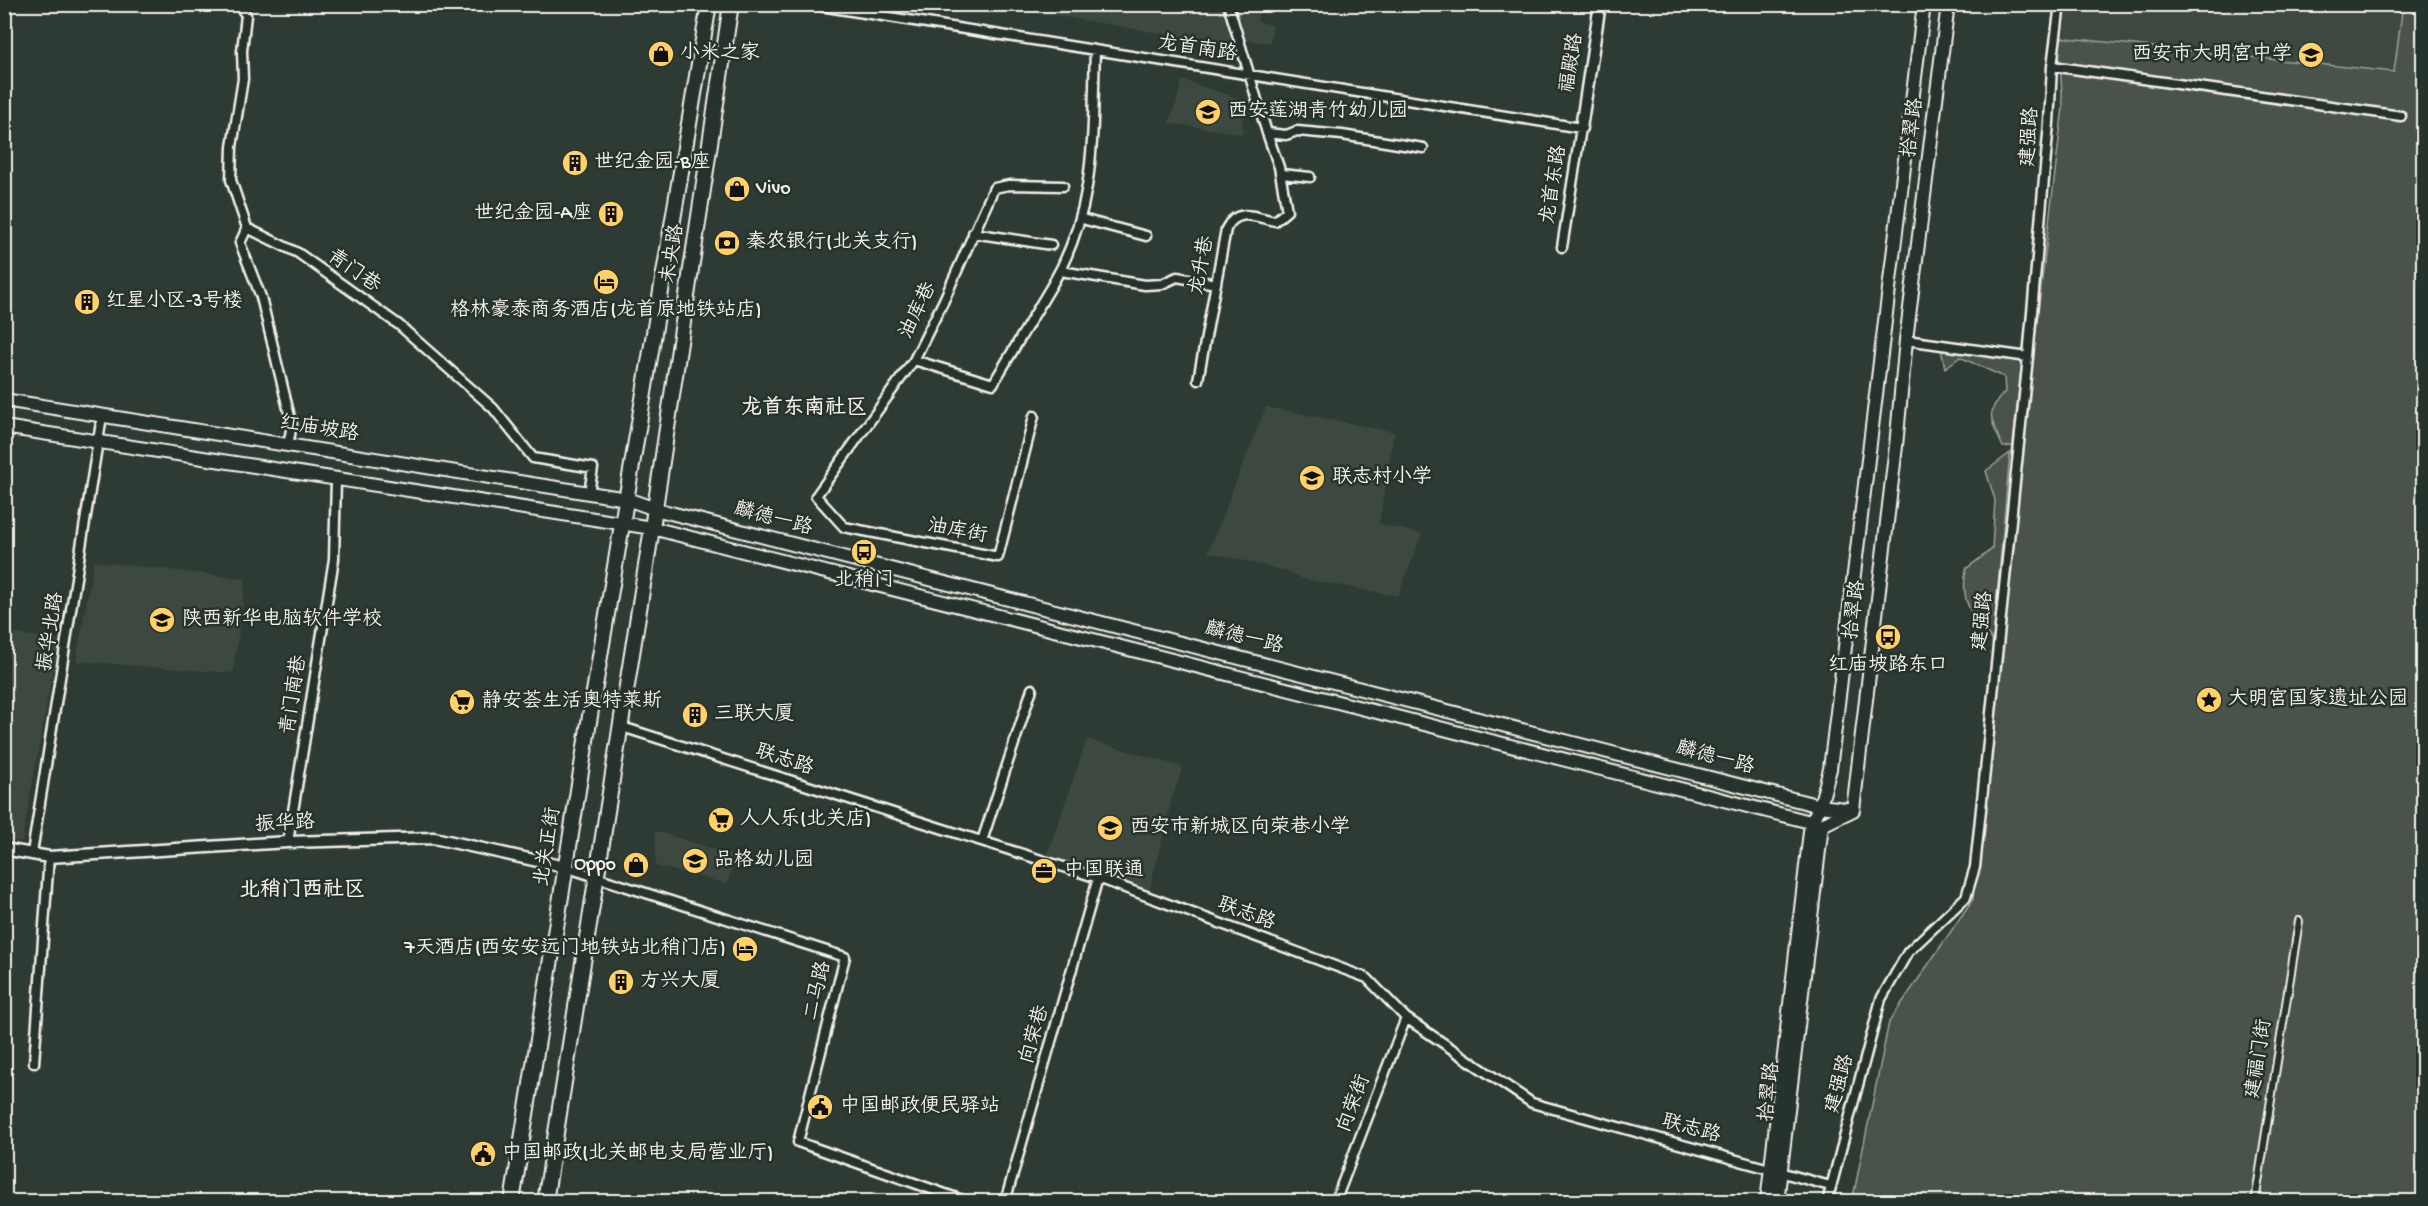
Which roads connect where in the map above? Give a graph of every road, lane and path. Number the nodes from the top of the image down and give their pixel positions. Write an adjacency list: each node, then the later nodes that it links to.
1 (238, 4): 22 (street)
2 (709, 4): 42 (main road, 未央路)
3 (731, 4): 43 (main road, 未央路)
4 (808, 4): 10 (street, 龙首南路)
5 (1228, 4): 13 (street, 龙升巷)
6 (1600, 4): 15 (street, 福殿路)
7 (1924, 4): 48 (main road, 拾翠路)
8 (1948, 4): 29 (main road, 拾翠路)
9 (2060, 4): 12 (street, 建强路)
10 (849, 7): 11 (street, 龙首南路)
11 (1095, 50): 13 (street, 龙首南路); 21 (street)
12 (2052, 66): 14 (street); 30 (street, 建强路)
13 (1250, 75): 15 (street, 龙首南路); 16 (street, 龙升巷)
14 (2401, 116)
15 (1581, 128): 26 (street, 龙首东路)
16 (1267, 133): 17 (street); 18 (street, 龙升巷)
17 (1423, 148)
18 (1281, 174): 19 (street); 28 (street, 龙升巷)
19 (1310, 177)
20 (1063, 186): 23 (street, 油库巷)
21 (1082, 219): 24 (street); 27 (street)
22 (247, 228): 38 (street); 40 (street, 青门巷)
23 (973, 233): 25 (street); 31 (street, 油库巷)
24 (1146, 236)
25 (1051, 245)
26 (1562, 247)
27 (1061, 271): 28 (street); 31 (street)
28 (1216, 284): 32 (street, 龙升巷)
29 (1906, 340): 30 (street); 49 (main road, 拾翠路)
30 (2028, 357): 63 (street, 建强路)
31 (914, 360): 41 (street, 油库巷)
32 (1198, 380)
33 (4, 400): 34 (main road, 红庙坡路)
34 (102, 416): 37 (street, 振华北路); 38 (main road, 红庙坡路)
35 (1034, 416): 41 (street, 油库街)
36 (4, 427): 37 (main road)
37 (99, 442): 39 (main road); 54 (street, 振华北路)
38 (288, 445): 40 (main road, 红庙坡路)
39 (336, 480): 44 (main road); 52 (street, 青门南巷)
40 (589, 493): 42 (main road, 红庙坡路)
41 (816, 496)
42 (627, 499): 43 (main road, 麟德一路); 44 (main road, 北关正街)
43 (655, 509): 45 (main road); 48 (main road, 麟德一路)
44 (623, 525): 45 (main road, 麟德一路); 56 (main road, 北关正街)
45 (652, 528): 47 (main road); 50 (main road, 麟德一路)
46 (1032, 689): 51 (street)
47 (619, 726): 51 (street, 联志路); 57 (main road)
48 (1820, 806): 49 (main road, 麟德一路); 50 (main road, 拾翠路)
49 (1853, 810): 50 (main road)
50 (1817, 824): 62 (main road, 拾翠路)
51 (982, 841): 58 (street, 联志路)
52 (288, 842): 55 (street, 振华路); 56 (street, 振华路)
53 (4, 849): 54 (street, 振华路)
54 (32, 853): 55 (street, 振华路)
55 (49, 857): 61 (street)
56 (565, 867): 57 (street, 二马路); 64 (main road, 北关正街)
57 (595, 877): 65 (main road); 66 (street, 二马路)
58 (1098, 878): 60 (street, 联志路); 67 (street, 向荣巷)
59 (2300, 921): 72 (street, 建福门街)
60 (1406, 1018): 62 (street, 联志路); 68 (street, 向荣街)
61 (34, 1063)
62 (1776, 1171): 63 (street, 联志路); 69 (main road, 拾翠路); 70 (main road, 拾翠路)
63 (1830, 1186): 71 (street, 建强路)
64 (512, 1202)
65 (545, 1202)
66 (968, 1202)
67 (1005, 1202)
68 (1335, 1202)
69 (1767, 1202)
70 (1777, 1202)
71 (1827, 1202)
72 (2255, 1202)

